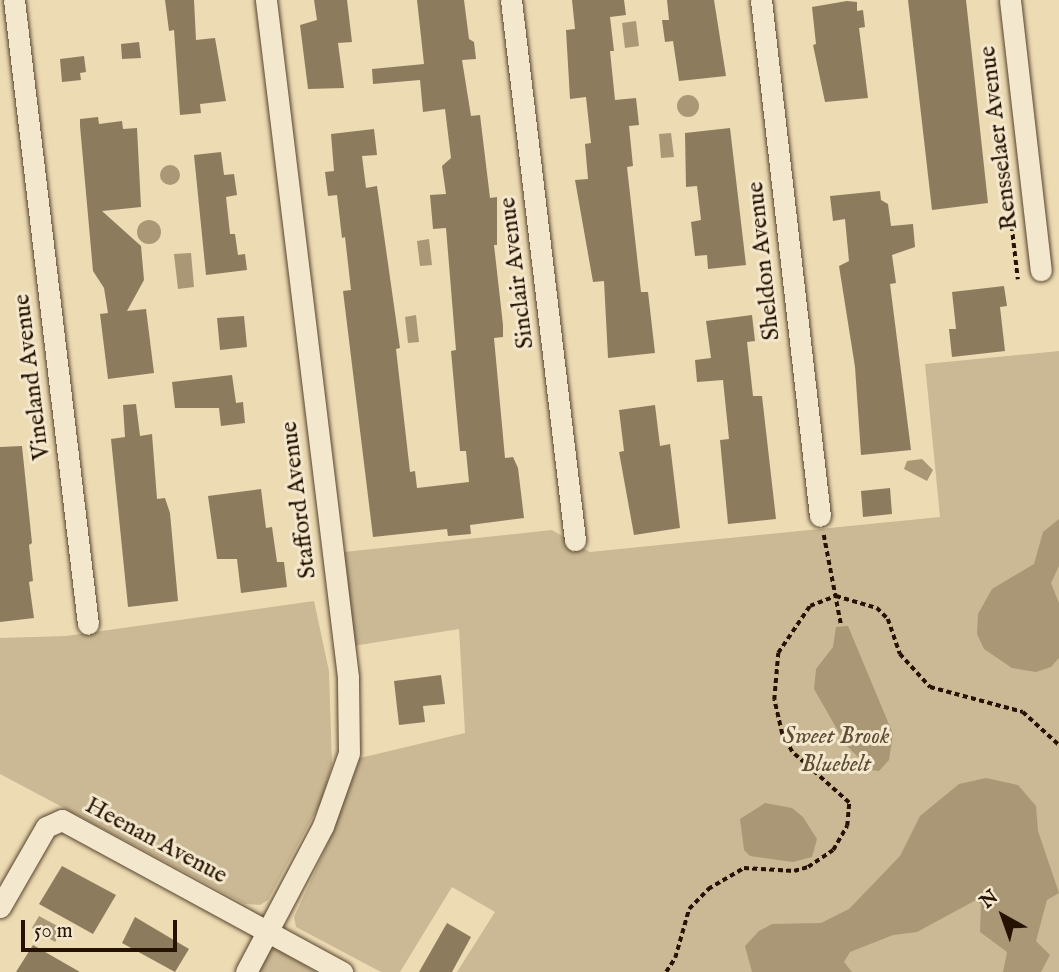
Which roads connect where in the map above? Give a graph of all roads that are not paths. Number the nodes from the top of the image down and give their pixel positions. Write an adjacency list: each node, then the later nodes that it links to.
1 (14, 0): 9 (street, Vineland Avenue)
2 (266, 0): 11 (street, Stafford Avenue)
3 (511, 0): 8 (street, Sinclair Avenue)
4 (761, 0): 7 (street, Sheldon Avenue)
5 (1010, 0): 6 (street, Rensselaer Avenue)
6 (1041, 270)
7 (820, 516)
8 (575, 540)
9 (88, 624)
10 (0, 907): 11 (street, Heenan Avenue)
11 (270, 932): 12 (street, Stafford Avenue); 13 (street, Heenan Avenue)
12 (246, 972)
13 (342, 972)

